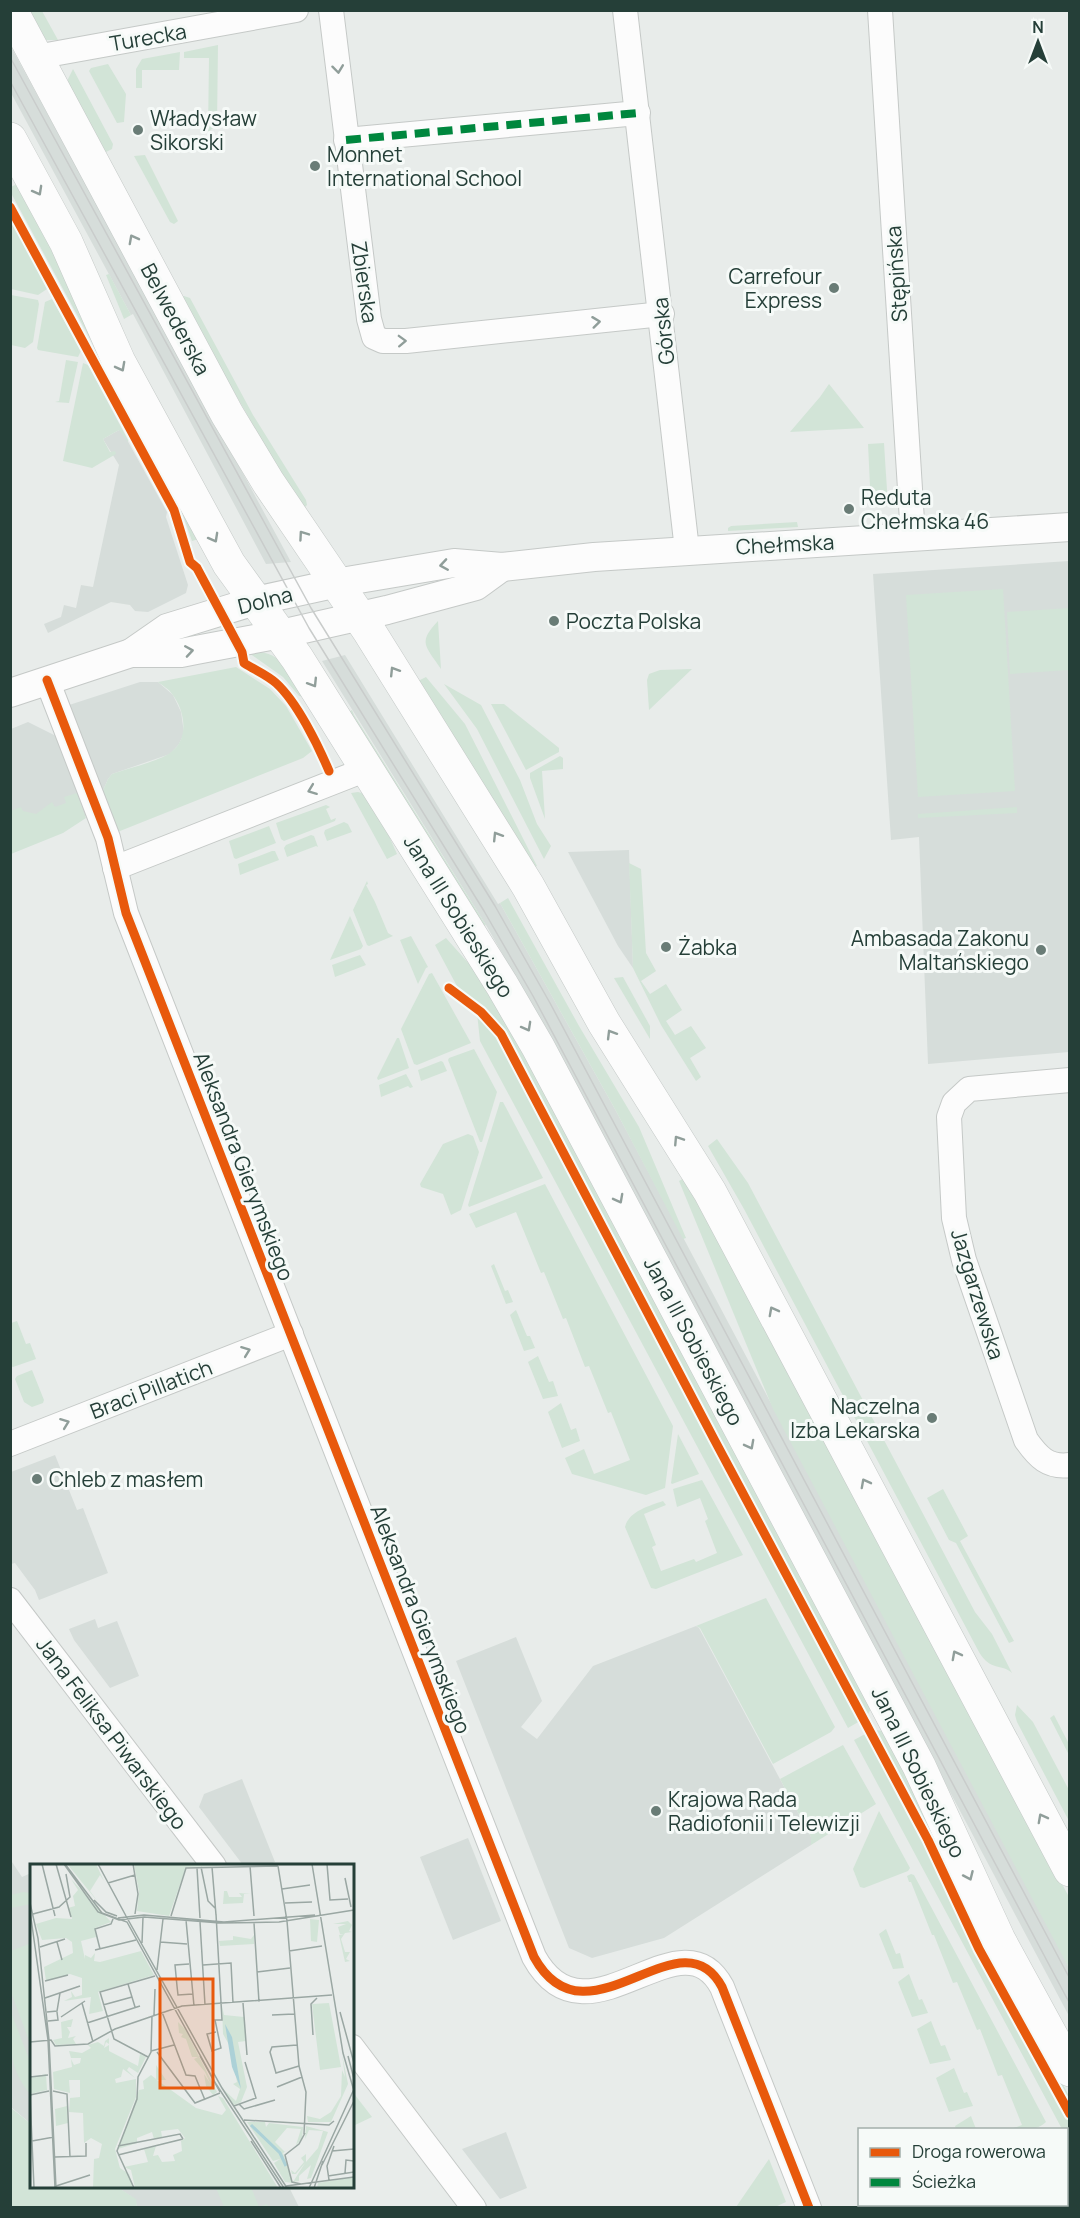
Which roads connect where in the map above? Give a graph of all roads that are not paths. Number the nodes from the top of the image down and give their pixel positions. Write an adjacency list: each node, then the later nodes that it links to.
1 (11, 10): 6 (main road, Belwederska)
2 (296, 10): 6 (street, Turecka)
3 (331, 10): 9 (street, Zbierska, one-way to 9)
4 (625, 10): 7 (street, Górska)
5 (880, 10): 12 (street, Stępińska)
6 (36, 57): 15 (main road, Belwederska, one-way to 6)
7 (638, 113): 9 (street); 10 (street, Górska)
8 (10, 140): 16 (main road, one-way to 16)
9 (346, 140): 10 (street, Zbierska, one-way to 10)
10 (662, 314): 13 (street, Górska)
11 (1070, 527): 12 (street, Chełmska)
12 (913, 537): 13 (street, Chełmska)
13 (687, 550): 14 (street, Chełmska)
14 (502, 567): 15 (street, Chełmska, one-way to 15); 17 (street, Chełmska)
15 (336, 584): 16 (street, Dolna); 17 (main road, Belwederska)
16 (255, 601): 18 (main road); 19 (street, Dolna)
17 (359, 617): 18 (street, Chełmska); 30 (main road, one-way to 17)
18 (281, 634): 19 (street, Dolna, one-way to 18); 22 (main road, Jana III Sobieskiego, one-way to 22)
19 (131, 653): 20 (street, Dolna)
20 (47, 680): 21 (street, Dolna); 23 (street, Aleksandra Gierymskiego)
21 (10, 693)
22 (367, 769): 23 (street, one-way to 23); 32 (main road, Jana III Sobieskiego, one-way to 32)
23 (115, 868): 25 (street, Aleksandra Gierymskiego)
24 (1070, 1080): 27 (street, Jazgarzewska)
25 (291, 1334): 26 (street, Braci Pillatich, one-way to 25); 34 (street, Aleksandra Gierymskiego)
26 (10, 1444)
27 (1070, 1465)
28 (10, 1600): 29 (street, Jana Feliksa Piwarskiego)
29 (212, 1864)
30 (1070, 1870)
31 (354, 2050): 33 (street)
32 (1070, 2070)
33 (474, 2208)
34 (809, 2208)

